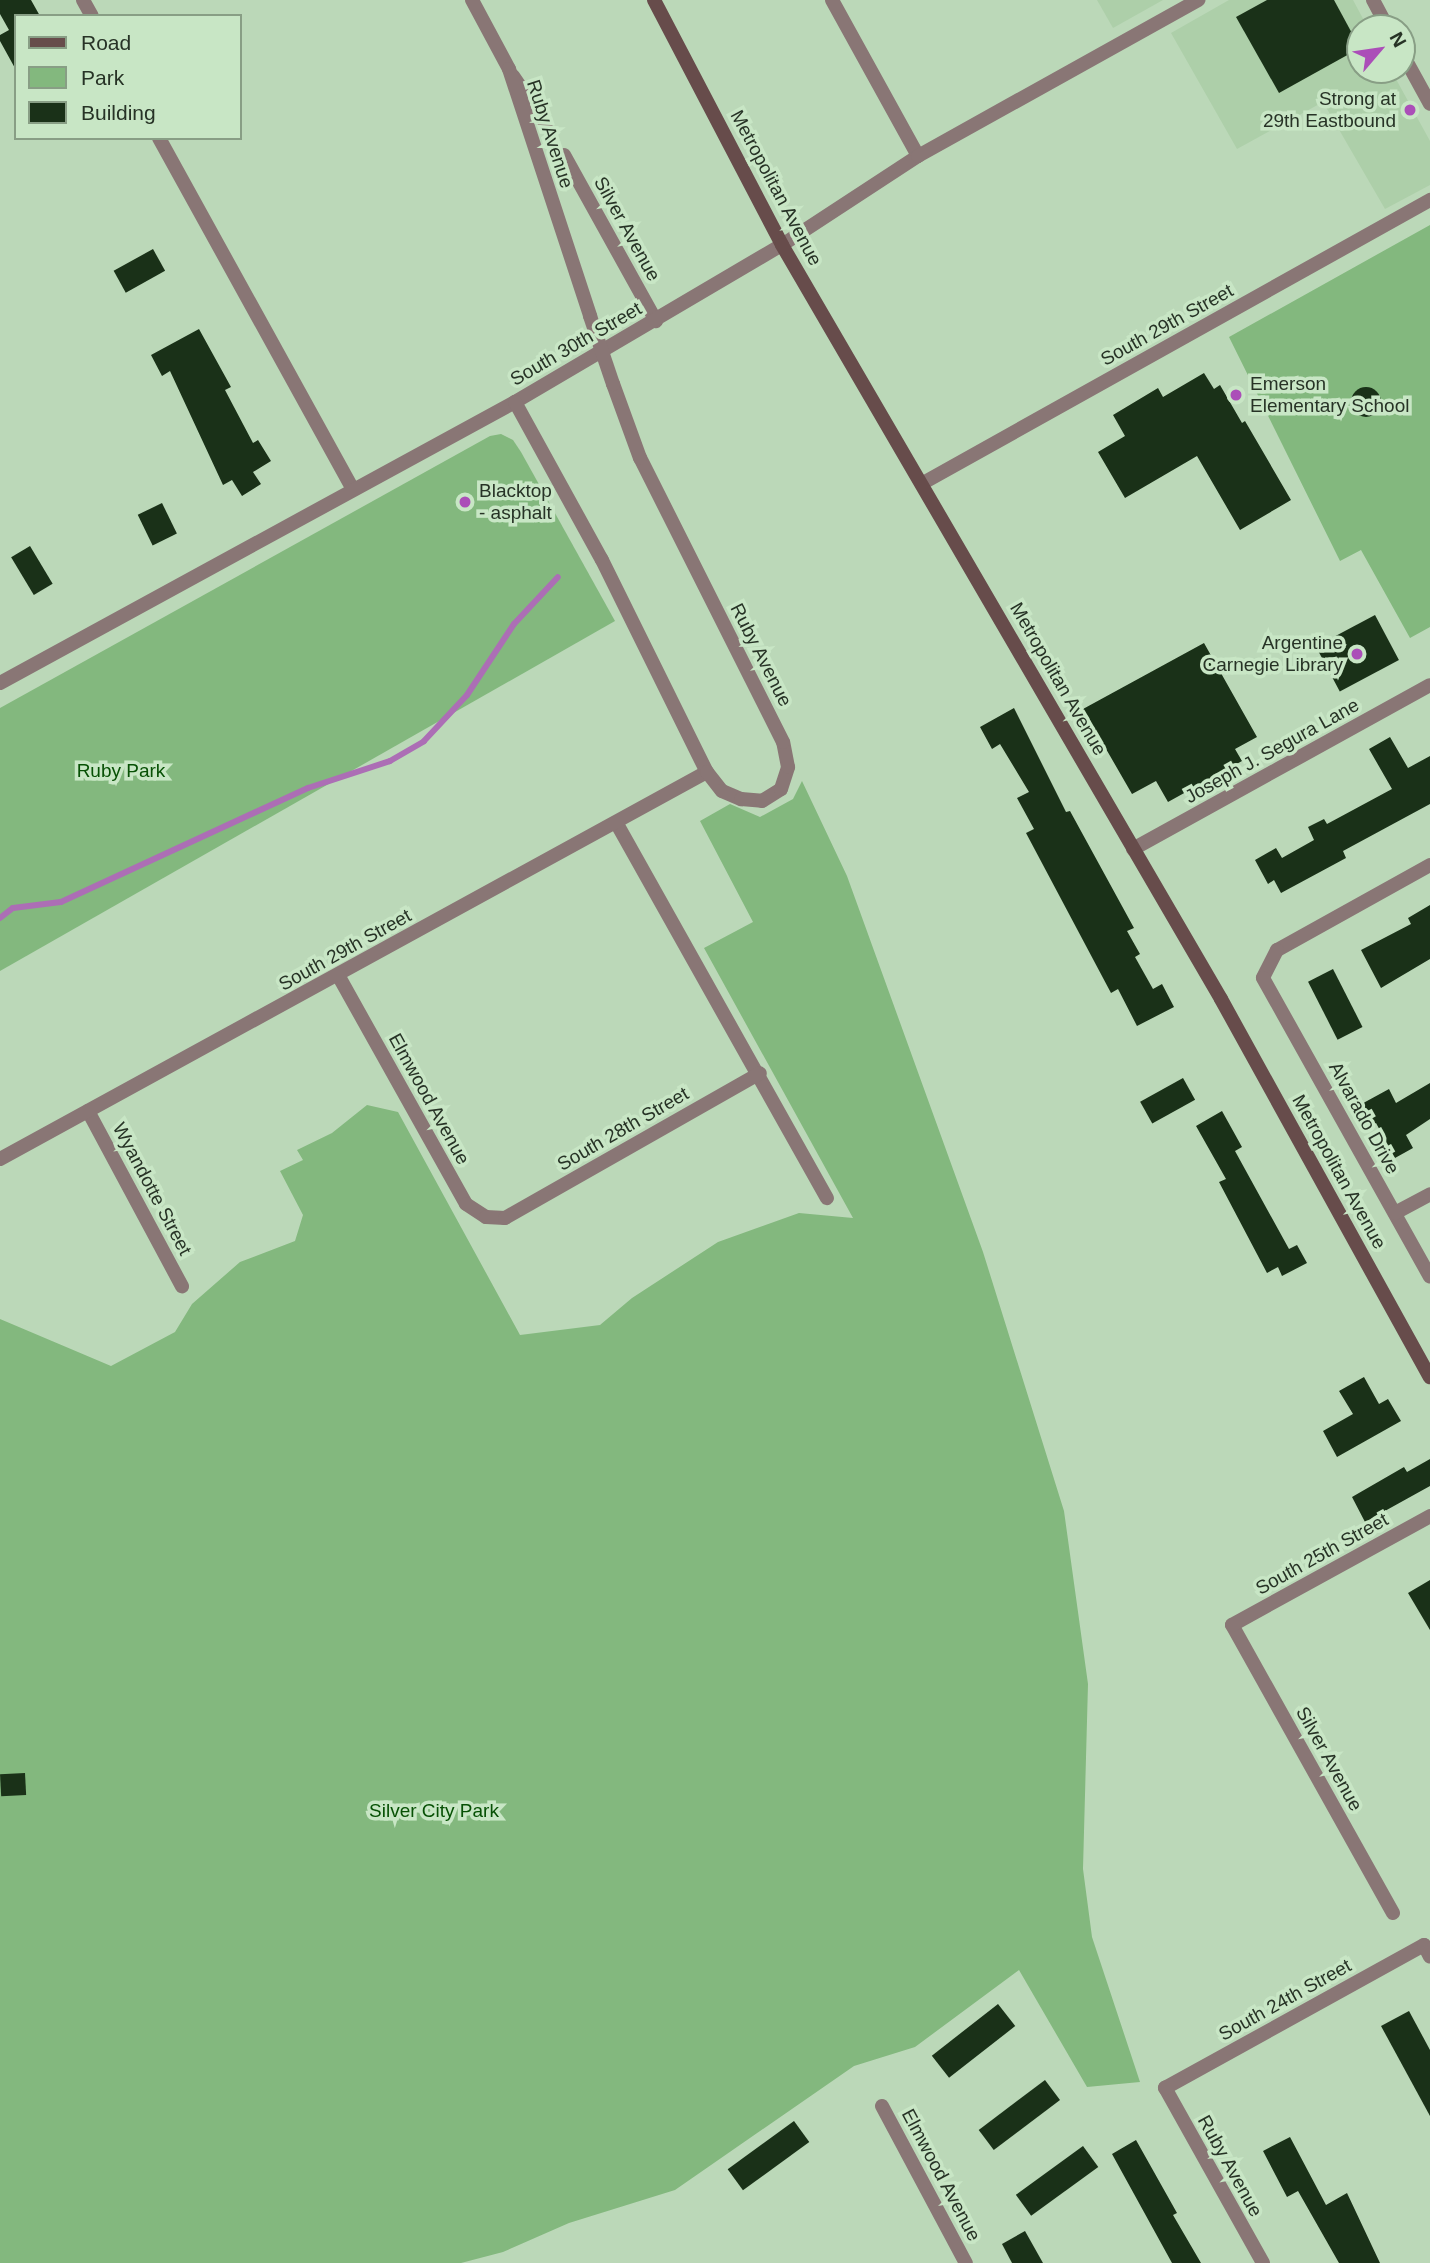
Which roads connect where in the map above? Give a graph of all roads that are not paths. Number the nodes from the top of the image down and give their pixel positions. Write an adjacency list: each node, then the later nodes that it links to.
1 (472, 0): 5 (street)
2 (654, 0): 13 (main road, Metropolitan Avenue)
3 (832, 0): 11 (street)
4 (1198, 0): 11 (street, South 30th Street)
5 (509, 69): 8 (street); 20 (street, Ruby Avenue, bridge)
6 (1416, 78): 7 (street)
7 (1430, 104)
8 (546, 124)
9 (160, 140): 17 (street)
10 (564, 155): 14 (street, Silver Avenue)
11 (918, 156): 13 (street, South 30th Street)
12 (1430, 200): 16 (street, South 29th Street)
13 (782, 245): 14 (street, South 30th Street); 16 (main road, Metropolitan Avenue)
14 (656, 321): 15 (street, South 30th Street)
15 (515, 402): 17 (street, South 30th Street); 20 (street, Ruby Avenue)
16 (923, 483): 22 (main road, Metropolitan Avenue)
17 (353, 489): 18 (street, South 30th Street)
18 (0, 682)
19 (1430, 685): 22 (street, Joseph J. Segura Lane)
20 (706, 772): 21 (street, South 29th Street)
21 (617, 824): 24 (street, South 29th Street); 25 (street)
22 (1133, 849): 34 (main road, Metropolitan Avenue)
23 (1430, 865): 30 (street, Alvarado Drive)
24 (338, 975): 26 (street, South 29th Street); 31 (street, Elmwood Avenue)
25 (760, 1073): 29 (street); 31 (street, South 28th Street)
26 (88, 1111): 27 (street, South 29th Street); 33 (street, Wyandotte Street)
27 (0, 1159)
28 (1430, 1194): 30 (street)
29 (827, 1198)
30 (1395, 1213): 32 (street, Alvarado Drive)
31 (505, 1217)
32 (1430, 1277)
33 (182, 1286)
34 (1430, 1377)
35 (1430, 1516): 36 (street, South 25th Street)
36 (1232, 1625): 37 (street, Silver Avenue)
37 (1393, 1913)
38 (1427, 1951): 39 (street, South 24th Street)
39 (1164, 2088): 42 (street, Ruby Avenue)
40 (882, 2106): 41 (street, Elmwood Avenue)
41 (966, 2263)
42 (1263, 2263)

